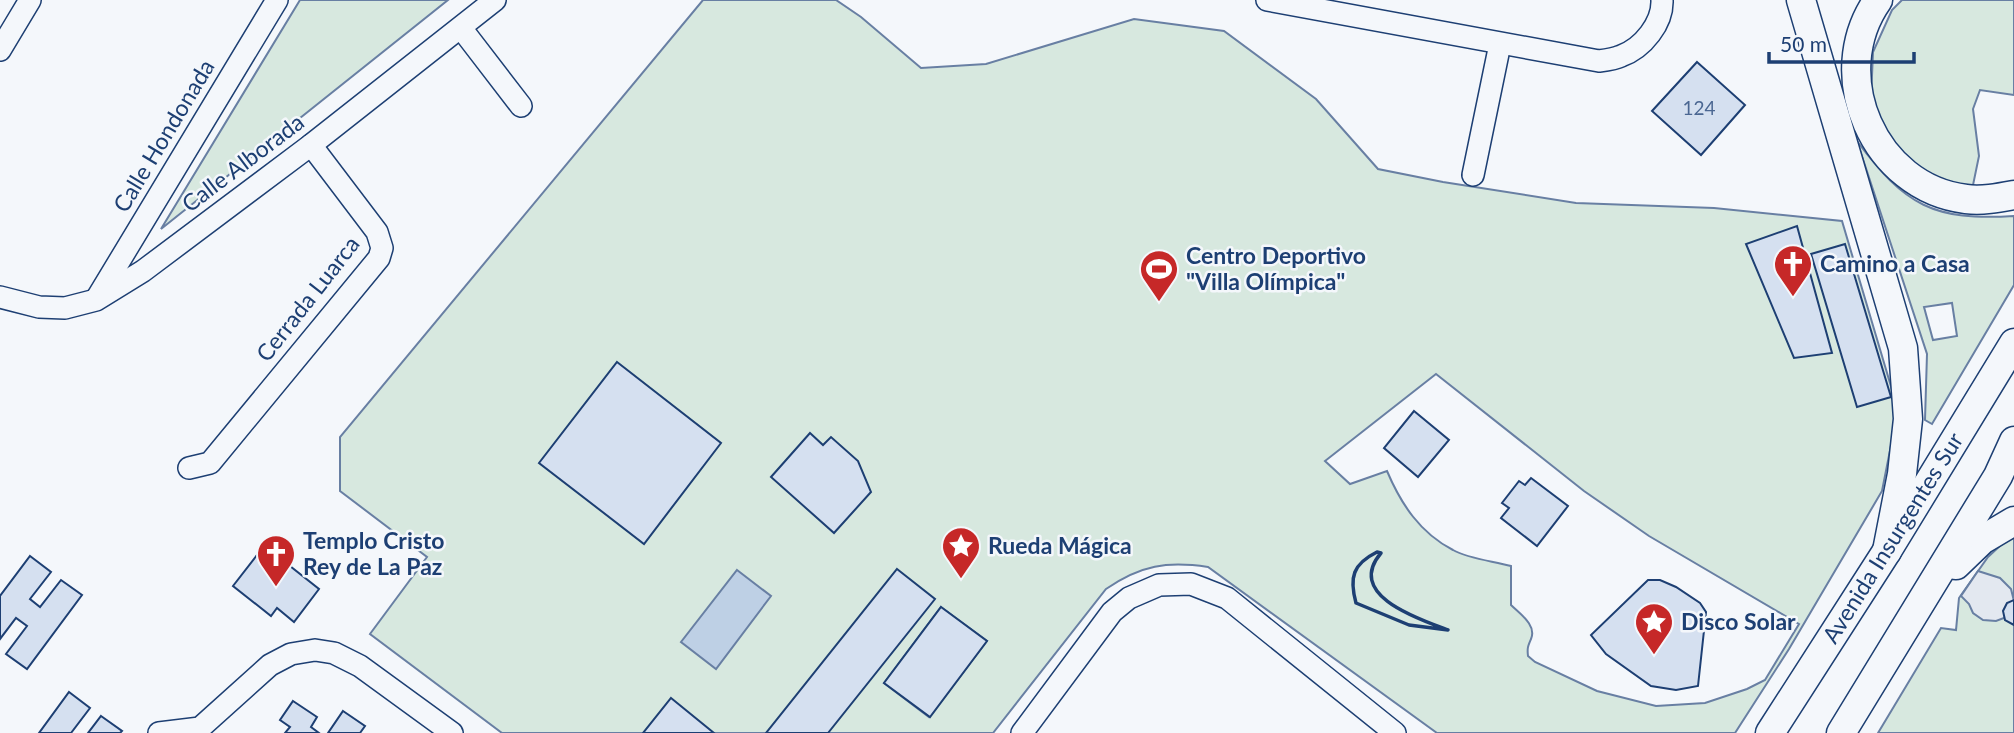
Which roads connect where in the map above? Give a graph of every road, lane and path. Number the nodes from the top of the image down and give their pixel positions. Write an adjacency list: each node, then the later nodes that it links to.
1 (30, 0): 10 (street)
2 (277, 0): 16 (street, Calle Hondonada)
3 (495, 0): 8 (street, Calle Alborada)
4 (1268, 0): 9 (street)
5 (1662, 0): 9 (street)
6 (1801, 0): 22 (main road)
7 (1878, 0): 14 (main road)
8 (461, 29): 11 (street); 12 (street, Calle Alborada)
9 (1500, 44): 13 (street)
10 (0, 50)
11 (521, 106)
12 (311, 145): 16 (street, Calle Alborada); 20 (street, Cerrada Luarca)
13 (1473, 175)
14 (2014, 195)
15 (0, 297): 16 (street, Calle Alborada)
16 (96, 300)
17 (2014, 343): 22 (main road, Avenida Insurgentes Sur)
18 (2014, 441): 19 (main road)
19 (2006, 466): 23 (main road)
20 (189, 468)
21 (2014, 521): 23 (main road)
22 (1887, 551): 28 (main road, Avenida Insurgentes Sur)
23 (1926, 594): 29 (main road)
24 (159, 733): 25 (street)
25 (452, 733)
26 (1022, 733): 27 (street)
27 (1395, 733)
28 (1770, 733)
29 (1841, 733)

